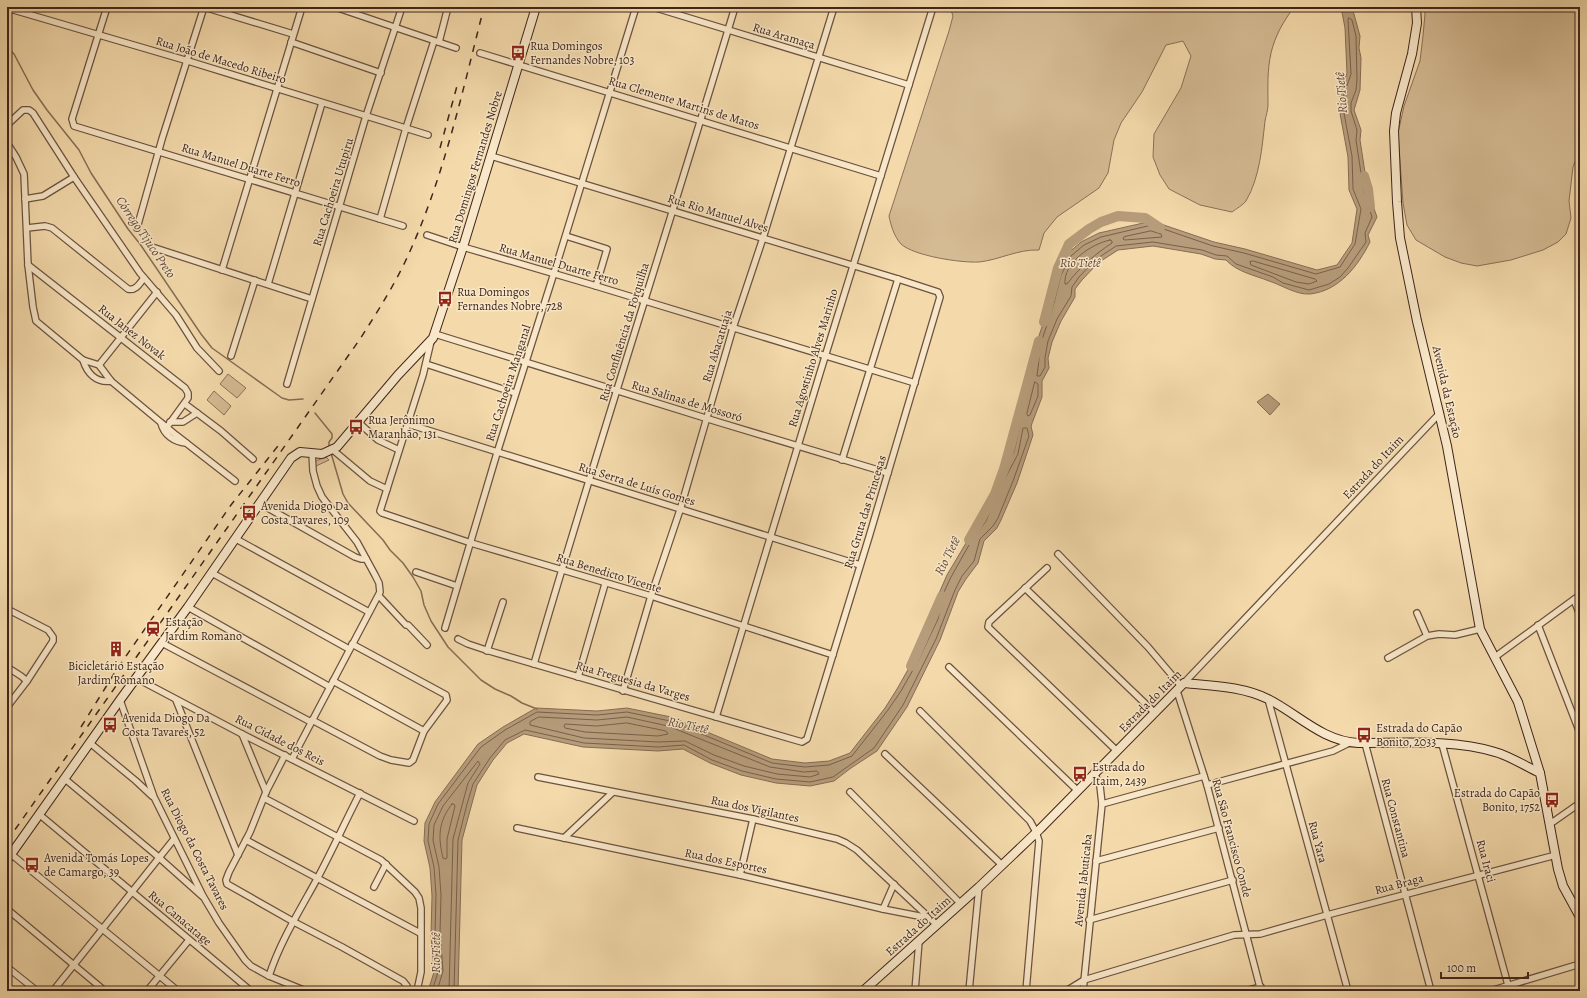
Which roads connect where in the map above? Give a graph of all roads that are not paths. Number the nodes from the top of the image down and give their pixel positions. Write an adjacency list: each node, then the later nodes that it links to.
1 (107, 7): 19 (street)
2 (204, 7): 18 (street); 25 (street)
3 (302, 7): 18 (street)
4 (335, 7): 15 (street)
5 (402, 7): 16 (street, Rua Cachoeira Utupiru)
6 (448, 7): 21 (street)
7 (536, 7): 26 (street, Rua Domingos Fernandes Nobre)
8 (636, 7): 30 (street, Rua Cachoeira Manganal)
9 (653, 7): 17 (street, Rua Aramaça)
10 (735, 7): 17 (street, Rua Confluência da Forquilha)
11 (834, 7): 24 (street, Rua Abacatuaja)
12 (933, 7): 28 (street, Rua Agostinho Alves Marinho)
13 (1416, 7): 89 (street, Avenida da Estação)
14 (7, 8): 19 (street, Rua João de Macedo Ribeiro)
15 (349, 9): 16 (street)
16 (396, 28): 21 (street); 27 (street, Rua Cachoeira Utupiru)
17 (728, 30): 24 (street, Rua Aramaça); 33 (street, Rua Confluência da Forquilha)
18 (293, 34): 20 (street)
19 (98, 35): 25 (street, Rua João de Macedo Ribeiro); 39 (street, Rua Manuel Duarte Ferro)
20 (291, 42): 27 (street); 29 (street)
21 (436, 42): 22 (street); 35 (street)
22 (456, 48)
23 (480, 53): 26 (street, Rua Clemente Martins de Matos)
24 (818, 57): 28 (street, Rua Aramaça); 38 (street, Rua Abacatuaja)
25 (188, 61): 29 (street, Rua João de Macedo Ribeiro); 39 (street)
26 (518, 65): 30 (street, Rua Clemente Martins de Matos); 40 (street, Rua Domingos Fernandes Nobre)
27 (381, 73): 32 (street, Rua Cachoeira Utupiru)
28 (909, 85): 41 (street, Rua Agostinho Alves Marinho)
29 (277, 88): 31 (street, Rua João de Macedo Ribeiro); 43 (street)
30 (610, 92): 33 (street, Rua Clemente Martins de Matos); 44 (street, Rua Cachoeira Manganal)
31 (322, 102): 32 (street, Rua João de Macedo Ribeiro); 45 (street)
32 (366, 116): 35 (street, Rua João de Macedo Ribeiro); 47 (street, Rua Cachoeira Utupiru)
33 (701, 120): 38 (street, Rua Clemente Martins de Matos); 48 (street, Rua Confluência da Forquilha)
34 (7, 125): 42 (street)
35 (406, 128): 36 (street, Rua João de Macedo Ribeiro); 49 (street)
36 (428, 135)
37 (7, 143): 46 (street)
38 (791, 148): 41 (street, Rua Clemente Martins de Matos); 55 (street, Rua Abacatuaja)
39 (158, 152): 43 (street, Rua Manuel Duarte Ferro); 52 (street)
40 (491, 156): 44 (street, Rua Rio Manuel Alves); 57 (street, Rua Domingos Fernandes Nobre)
41 (881, 176): 59 (street, Rua Agostinho Alves Marinho)
42 (74, 177): 46 (street); 62 (street)
43 (249, 179): 45 (street, Rua Manuel Duarte Ferro); 60 (street)
44 (582, 183): 48 (street, Rua Rio Manuel Alves); 54 (street, Rua Cachoeira Manganal)
45 (296, 193): 47 (street, Rua Manuel Duarte Ferro); 65 (street)
46 (25, 200): 51 (street)
47 (340, 208): 49 (street, Rua Manuel Duarte Ferro); 69 (street, Rua Cachoeira Utupiru)
48 (673, 210): 55 (street, Rua Rio Manuel Alves); 70 (street, Rua Confluência da Forquilha)
49 (380, 219): 50 (street, Rua Manuel Duarte Ferro)
50 (403, 226)
51 (27, 228): 58 (street); 62 (street)
52 (137, 228)
53 (427, 235): 57 (street, Rua Manuel Duarte Ferro)
54 (566, 236): 61 (street, Rua Cachoeira Manganal); 66 (street)
55 (763, 238): 59 (street, Rua Rio Manuel Alves); 71 (street, Rua Abacatuaja)
56 (152, 247): 60 (street)
57 (463, 247): 61 (street, Rua Manuel Duarte Ferro); 73 (street, Rua Domingos Fernandes Nobre)
58 (28, 265): 72 (street, Rua Janez Novak); 76 (street)
59 (853, 265): 63 (street, Rua Rio Manuel Alves); 75 (street, Rua Agostinho Alves Marinho)
60 (222, 270): 64 (street)
61 (554, 273): 66 (street, Rua Manuel Duarte Ferro); 77 (street, Rua Cachoeira Manganal)
62 (144, 278): 67 (street)
63 (898, 279): 68 (street, Rua Rio Manuel Alves); 80 (street)
64 (255, 280): 65 (street); 74 (street)
65 (268, 284): 69 (street)
66 (596, 286): 70 (street, Rua Manuel Duarte Ferro)
67 (157, 292): 72 (street); 81 (street)
68 (938, 292): 83 (street, Rua Gruta das Princesas)
69 (312, 299): 84 (street, Rua Cachoeira Utupiru)
70 (645, 301): 71 (street, Rua Manuel Duarte Ferro); 85 (street, Rua Confluência da Forquilha)
71 (733, 328): 75 (street, Rua Manuel Duarte Ferro); 90 (street, Rua Abacatuaja)
72 (120, 337): 79 (street); 87 (street, Rua Janez Novak)
73 (433, 337): 77 (street, Rua Salinas de Mossoró); 78 (street, Rua Domingos Fernandes Nobre); 92 (street)
74 (231, 356)
75 (825, 356): 80 (street, Rua Manuel Duarte Ferro); 96 (street, Rua Agostinho Alves Marinho)
76 (83, 360): 79 (street); 82 (street)
77 (526, 362): 85 (street, Rua Salinas de Mossoró); 86 (street, Rua Cachoeira Manganal)
78 (426, 364): 86 (street); 94 (street, Rua Domingos Fernandes Nobre)
79 (99, 365): 82 (street)
80 (869, 369): 83 (street, Rua Manuel Duarte Ferro); 102 (street)
81 (219, 371)
82 (111, 381): 91 (street)
83 (915, 383): 103 (street, Rua Gruta das Princesas)
84 (286, 384)
85 (617, 392): 90 (street, Rua Salinas de Mossoró); 104 (street, Rua Confluência da Forquilha)
86 (516, 393): 100 (street, Rua Cachoeira Manganal)
87 (185, 404): 88 (street); 93 (street)
88 (197, 413): 93 (street); 101 (street)
89 (1440, 414): 136 (street, Avenida da Estação); 154 (street, Estrada do Itaim)
90 (707, 419): 96 (street, Rua Salinas de Mossoró); 108 (street, Rua Abacatuaja)
91 (161, 422): 93 (street); 95 (street)
92 (358, 422): 97 (street); 98 (street)
93 (168, 424): 95 (street)
94 (408, 424): 98 (street, Rua Domingos Fernandes Nobre); 100 (street, Rua Serra de Luís Gomes)
95 (186, 443): 105 (street)
96 (798, 446): 102 (street, Rua Salinas de Mossoró); 110 (street, Rua Agostinho Alves Marinho)
97 (332, 450): 99 (street); 106 (street)
98 (399, 450): 106 (street, Rua Domingos Fernandes Nobre)
99 (312, 453): 107 (street); 114 (street)
100 (497, 453): 104 (street, Rua Serra de Luís Gomes); 112 (street, Rua Cachoeira Manganal)
101 (253, 459)
102 (842, 460): 103 (street, Rua Salinas de Mossoró)
103 (888, 474): 115 (street, Rua Gruta das Princesas)
104 (589, 480): 108 (street, Rua Serra de Luís Gomes); 117 (street, Rua Confluência da Forquilha)
105 (235, 481)
106 (387, 489): 109 (street, Rua Domingos Fernandes Nobre)
107 (259, 503): 111 (street); 114 (street)
108 (680, 510): 110 (street, Rua Serra de Luís Gomes); 125 (street, Rua Abacatuaja)
109 (380, 511): 112 (street, Rua Benedicto Vicente)
110 (770, 537): 115 (street, Rua Serra de Luís Gomes); 134 (street, Rua Agostinho Alves Marinho)
111 (236, 539): 119 (street); 130 (street)
112 (471, 543): 117 (street, Rua Benedicto Vicente); 121 (street, Rua Cachoeira Manganal)
113 (1058, 554): 154 (street)
114 (366, 559): 124 (street)
115 (860, 565): 143 (street, Rua Gruta das Princesas)
116 (1047, 568): 122 (street)
117 (561, 570): 120 (street, Rua Benedicto Vicente); 146 (street, Rua Confluência da Forquilha)
118 (416, 572): 121 (street)
119 (212, 573): 128 (street); 141 (street)
120 (605, 584): 125 (street, Rua Benedicto Vicente); 149 (street)
121 (457, 586): 135 (street, Rua Cachoeira Manganal)
122 (1025, 588): 161 (street); 172 (street)
123 (1580, 595): 126 (street)
124 (379, 596): 130 (street); 140 (street)
125 (651, 596): 134 (street, Rua Benedicto Vicente); 155 (street, Rua Abacatuaja)
126 (1574, 600): 132 (street); 133 (street)
127 (503, 602): 142 (street)
128 (188, 607): 139 (street); 153 (street)
129 (7, 609): 151 (street)
130 (369, 612): 141 (street)
131 (1417, 613): 137 (street)
132 (1580, 615)
133 (1538, 625): 144 (street); 165 (street)
134 (742, 627): 143 (street, Rua Benedicto Vicente); 162 (street, Rua Agostinho Alves Marinho)
135 (445, 628)
136 (1480, 629): 137 (street); 144 (street, Avenida da Estação)
137 (1427, 636): 145 (street)
138 (458, 639): 142 (street, Rua Freguesia da Varges)
139 (162, 643): 150 (street); 163 (street)
140 (427, 645)
141 (350, 647): 152 (street); 164 (street)
142 (488, 650): 146 (street, Rua Freguesia da Varges)
143 (833, 655): 167 (street, Rua Gruta das Princesas)
144 (1495, 657): 178 (street, Avenida da Estação)
145 (1388, 658)
146 (534, 664): 149 (street, Rua Freguesia da Varges)
147 (7, 667): 151 (street)
148 (949, 667): 183 (street)
149 (578, 677): 155 (street, Rua Freguesia da Varges)
150 (136, 678): 157 (street); 158 (street, Rua Cidade dos Reis)
151 (27, 681): 159 (street)
152 (333, 681): 153 (street); 164 (street)
153 (330, 687): 163 (street)
154 (1181, 687): 156 (street); 161 (street, Estrada do Itaim); 179 (street, Rua São Francisco Conde)
155 (623, 691): 162 (street, Rua Freguesia da Varges)
156 (1268, 699): 168 (street); 176 (street, Rua Yara)
157 (120, 700): 169 (street); 188 (street, Rua Diogo da Costa Tavares)
158 (176, 700): 166 (street, Rua Cidade dos Reis); 203 (street)
159 (7, 707)
160 (920, 710): 198 (street)
161 (1155, 713): 172 (street, Estrada do Itaim)
162 (716, 717): 167 (street, Rua Freguesia da Varges)
163 (312, 721): 164 (street); 175 (street)
164 (424, 731)
165 (1580, 733)
166 (242, 734): 174 (street, Rua Cidade dos Reis); 184 (street)
167 (804, 740)
168 (1351, 742): 170 (street); 176 (street)
169 (90, 743): 181 (street); 188 (street)
170 (1365, 743): 171 (street); 218 (street, Rua Constantina)
171 (1442, 744): 178 (street); 210 (street, Rua Iraci)
172 (1116, 751): 177 (street, Estrada do Itaim)
173 (885, 754): 209 (street)
174 (285, 755): 175 (street, Rua Cidade dos Reis); 184 (street)
175 (292, 759): 187 (street, Rua Cidade dos Reis)
176 (1285, 763): 182 (street); 223 (street, Rua Yara)
177 (1094, 773): 183 (street, Estrada do Itaim); 191 (street, Avenida Jabuticaba)
178 (1540, 773): 195 (street, Avenida da Estação)
179 (1204, 776): 182 (street, Rua São Francisco Conde); 191 (street)
180 (538, 777): 185 (street, Rua dos Vigilantes)
181 (65, 779): 192 (street); 206 (street)
182 (1207, 785): 197 (street, Rua São Francisco Conde)
183 (1077, 790): 198 (street, Estrada do Itaim)
184 (266, 792): 189 (street)
185 (613, 792): 193 (street, Rua dos Vigilantes); 200 (street)
186 (850, 792): 220 (street)
187 (360, 793): 194 (street, Rua Cidade dos Reis); 199 (street)
188 (154, 797): 201 (street, Rua Diogo da Costa Tavares)
189 (264, 798): 199 (street); 202 (street)
190 (1580, 803): 195 (street)
191 (1102, 804): 207 (street, Avenida Jabuticaba)
192 (40, 815): 205 (street); 217 (street, Rua Canacatage)
193 (753, 819): 211 (street); 214 (street, Rua dos Vigilantes)
194 (414, 821)
195 (1550, 824): 204 (street, Avenida da Estação)
196 (518, 828): 200 (street, Rua dos Esportes)
197 (1219, 828): 207 (street); 213 (street, Rua São Francisco Conde)
198 (1036, 832): 209 (street, Estrada do Itaim); 253 (street)
199 (338, 837): 208 (street); 212 (street)
200 (564, 838): 211 (street, Rua dos Esportes)
201 (174, 839): 206 (street); 219 (street, Rua Diogo da Costa Tavares)
202 (246, 840): 203 (street); 212 (street)
203 (238, 855): 227 (street)
204 (1556, 855): 210 (street, Rua Braga); 224 (street, Avenida da Estação)
205 (9, 857): 228 (street)
206 (160, 857): 217 (street); 219 (street)
207 (1096, 861): 225 (street, Avenida Jabuticaba)
208 (386, 864): 215 (street); 229 (street)
209 (1002, 864): 216 (street, Estrada do Itaim)
210 (1479, 874): 218 (street, Rua Braga); 239 (street, Rua Iraci)
211 (740, 875): 222 (street, Rua dos Esportes)
212 (318, 878): 227 (street); 229 (street)
213 (1233, 880): 225 (street); 230 (street, Rua São Francisco Conde)
214 (894, 884): 222 (street); 226 (street, Rua dos Vigilantes)
215 (374, 887)
216 (979, 887): 220 (street, Estrada do Itaim); 252 (street)
217 (133, 892): 228 (street); 231 (street, Rua Canacatage)
218 (1405, 894): 223 (street, Rua Braga); 258 (street, Rua Constantina)
219 (203, 896): 237 (street, Rua Diogo da Costa Tavares)
220 (960, 903): 226 (street, Estrada do Itaim)
221 (7, 909): 234 (street)
222 (884, 909): 226 (street, Rua dos Esportes)
223 (1327, 915): 230 (street, Rua Braga); 257 (street, Rua Yara)
224 (1580, 917)
225 (1089, 920): 238 (street, Avenida Jabuticaba)
226 (933, 921): 232 (street, Estrada do Itaim)
227 (294, 922): 237 (street); 240 (street)
228 (104, 929): 234 (street); 236 (street)
229 (420, 933): 249 (street)
230 (1247, 935): 238 (street, Rua Braga); 241 (street, Rua São Francisco Conde)
231 (189, 940): 236 (street); 247 (street, Rua Canacatage)
232 (919, 940): 250 (street, Estrada do Itaim); 251 (street)
233 (1580, 964): 239 (street)
234 (75, 965): 243 (street); 244 (street)
235 (7, 967): 242 (street)
236 (160, 975): 245 (street); 246 (street)
237 (269, 976): 248 (street, Rua Diogo da Costa Tavares)
238 (1084, 980): 254 (street, Rua Braga); 255 (street, Avenida Jabuticaba)
239 (1508, 985): 259 (street)
240 (406, 988)
241 (1261, 989): 256 (street)
242 (37, 991)
243 (53, 991)
244 (105, 991)
245 (147, 991)
246 (178, 991)
247 (251, 991)
248 (306, 991)
249 (418, 991)
250 (863, 991)
251 (914, 991)
252 (969, 991)
253 (1026, 991)
254 (1066, 991)
255 (1082, 991)
256 (1245, 991)
257 (1348, 991)
258 (1431, 991)
259 (1490, 991)

